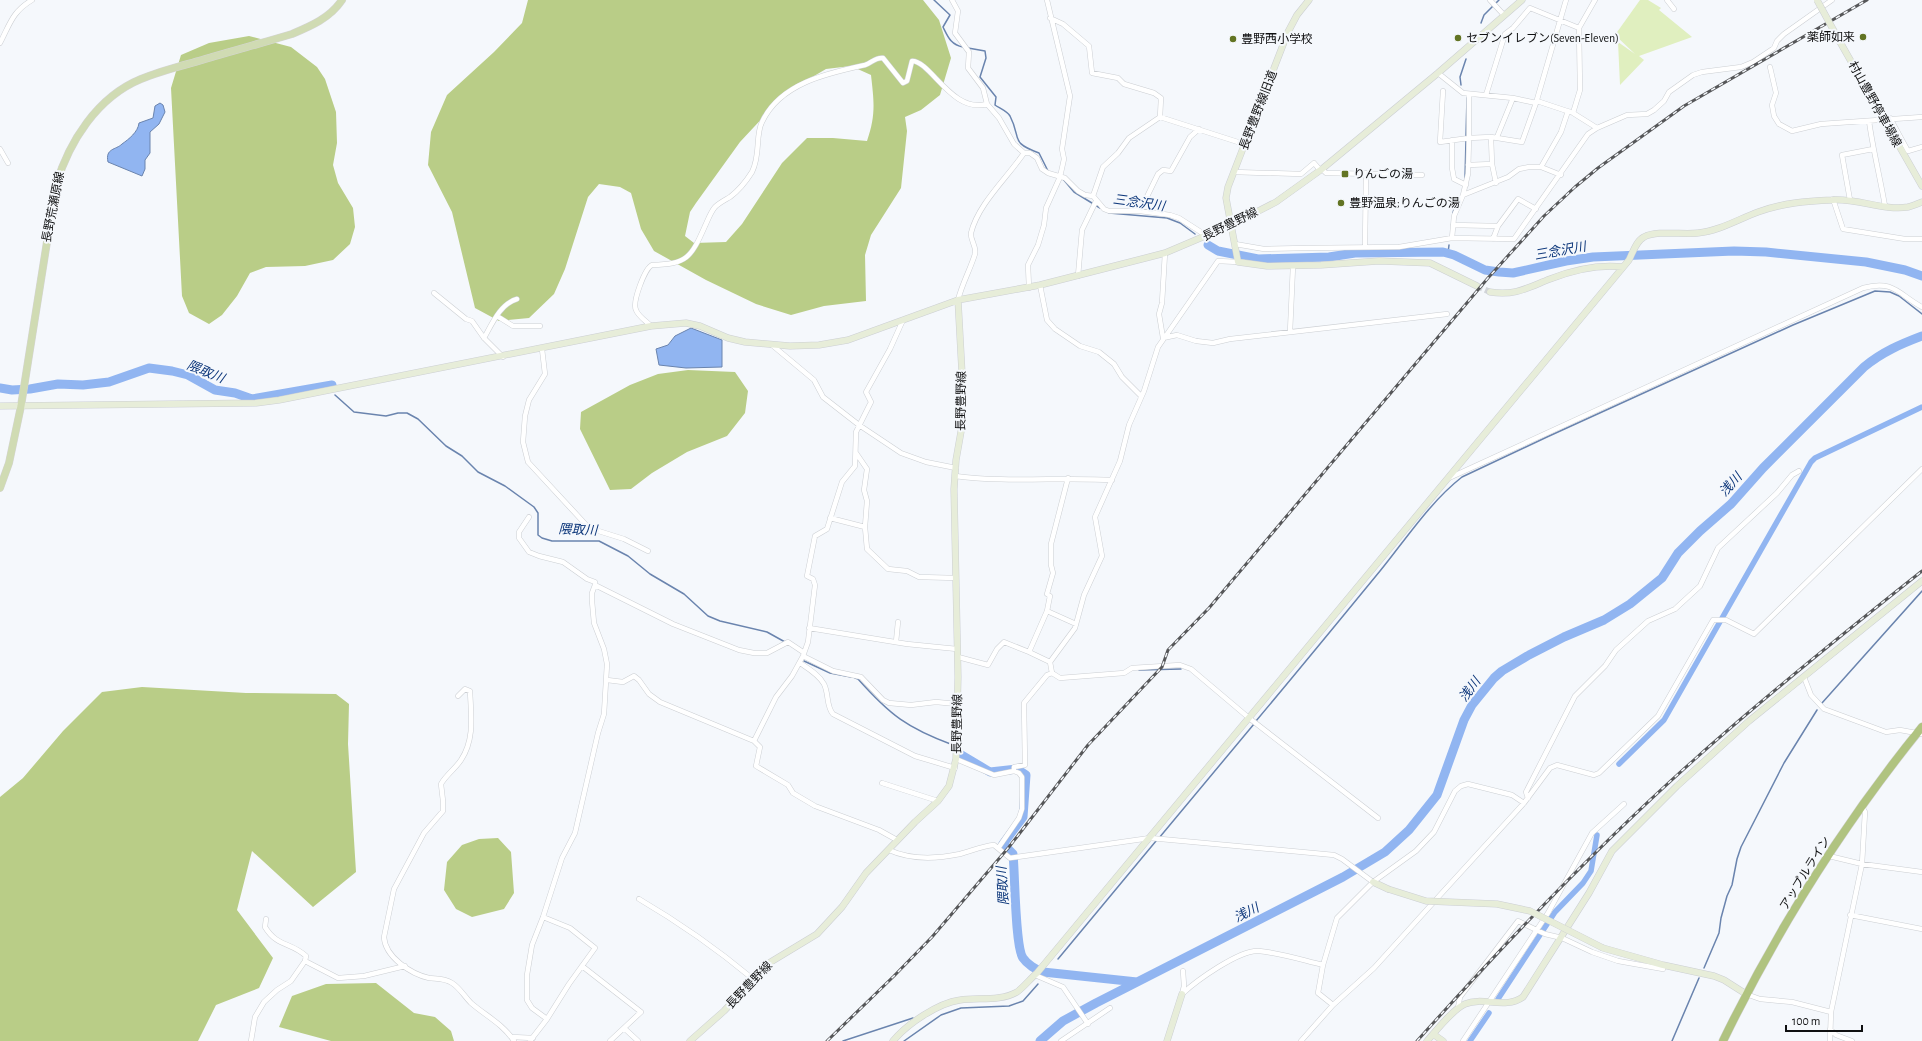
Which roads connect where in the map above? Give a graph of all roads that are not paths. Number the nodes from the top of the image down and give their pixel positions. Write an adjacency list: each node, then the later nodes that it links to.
1 (32, 0): 18 (street)
2 (342, 0): 101 (main road, 長野荒瀬原線)
3 (952, 0): 26 (street)
4 (1047, 0): 15 (street)
5 (1309, 0): 39 (street, 長野豊野線旧道)
6 (1522, 0): 14 (street, 長野豊野線)
7 (1566, 0): 16 (street)
8 (1595, 0): 17 (street)
9 (1667, 0): 13 (street)
10 (1817, 0): 31 (street, 村山豊野停車場線, bridge)
11 (1832, 0): 33 (street)
12 (1491, 1): 14 (street)
13 (1674, 9)
14 (1504, 15): 20 (street, 長野豊野線)
15 (1050, 18): 28 (street); 53 (street)
16 (1561, 19): 17 (street); 23 (street); 25 (street)
17 (1579, 28): 27 (street)
18 (0, 43)
19 (1770, 67): 32 (street)
20 (1438, 73): 22 (street); 48 (street, 長野豊野線)
21 (1442, 91): 38 (street)
22 (1469, 94): 23 (street); 37 (street)
23 (1486, 95): 24 (street)
24 (1512, 98): 25 (street); 36 (street)
25 (1536, 102): 27 (street); 36 (street)
26 (987, 104): 43 (street); 92 (street)
27 (1571, 112): 33 (street); 47 (street)
28 (1160, 117): 34 (street); 58 (street)
29 (1922, 117): 30 (street)
30 (1890, 118): 31 (street); 40 (street)
31 (1882, 119): 32 (street); 56 (street, 村山豊野停車場線)
32 (1869, 121): 42 (street)
33 (1597, 128): 51 (street)
34 (1199, 129): 39 (street); 65 (street)
35 (1491, 136): 36 (street); 37 (street); 45 (street)
36 (1497, 137)
37 (1469, 138): 38 (street); 46 (street)
38 (1452, 140): 55 (street)
39 (1244, 144): 49 (street, 長野豊野線旧道)
40 (1922, 147)
41 (0, 149): 44 (street)
42 (1872, 149): 60 (street); 63 (street)
43 (1024, 153): 53 (street); 86 (street)
44 (8, 163)
45 (1492, 164): 46 (street); 54 (street)
46 (1468, 165): 55 (street)
47 (1541, 167): 51 (street); 54 (street)
48 (1321, 169): 49 (street); 50 (street); 66 (street, 長野豊野線)
49 (1234, 172): 66 (street, 長野豊野線旧道)
50 (1366, 173): 52 (street); 74 (street)
51 (1561, 174): 64 (street)
52 (1422, 175)
53 (1060, 177): 58 (street); 82 (street)
54 (1496, 183): 57 (street)
55 (1464, 185): 57 (street)
56 (1922, 186)
57 (1463, 195): 67 (street)
58 (1093, 196): 62 (street)
59 (1834, 200): 60 (street); 72 (street); 78 (street)
60 (1850, 200): 63 (street)
61 (1922, 202): 63 (street)
62 (1095, 203): 65 (street); 79 (street)
63 (1885, 206)
64 (1536, 209): 68 (street); 71 (street)
65 (1140, 211): 69 (street)
66 (1231, 225): 69 (street, 長野豊野線); 73 (street, 長野豊野線旧道)
67 (1454, 225): 68 (street); 70 (street)
68 (1498, 226): 71 (street)
69 (1207, 236): 75 (street, 長野豊野線)
70 (1452, 238): 71 (street); 74 (street)
71 (1493, 239)
72 (1922, 239)
73 (1235, 246): 74 (street); 76 (street, 長野豊野線旧道)
74 (1365, 247)
75 (1165, 253): 79 (street, 長野豊野線); 95 (street)
76 (1238, 260): 77 (street); 95 (street)
77 (1293, 266): 81 (street); 93 (street)
78 (1623, 267): 83 (street); 110 (street)
79 (1078, 276): 80 (street, 長野豊野線)
80 (1040, 285): 82 (street, 長野豊野線); 99 (street)
81 (1477, 286)
82 (1029, 288): 86 (street, 長野豊野線)
83 (1490, 292)
84 (434, 293): 94 (street)
85 (517, 300): 89 (street)
86 (958, 300): 90 (street); 104 (street, 長野豊野線)
87 (1922, 307): 110 (street)
88 (1447, 314): 93 (street)
89 (497, 316): 91 (street); 94 (street)
90 (903, 320): 96 (street); 102 (street)
91 (540, 326)
92 (650, 326): 96 (street); 97 (street)
93 (1290, 332): 95 (street)
94 (484, 338): 98 (street)
95 (1163, 338): 99 (street)
96 (772, 345): 102 (street)
97 (542, 349): 98 (street); 115 (street)
98 (503, 357): 101 (street)
99 (1141, 396): 109 (street)
100 (0, 406): 101 (street)
101 (21, 406): 111 (main road, 長野荒瀬原線)
102 (859, 425): 103 (street); 104 (street)
103 (856, 453): 113 (street); 114 (street)
104 (956, 468): 107 (street, 長野豊野線)
105 (1922, 468): 142 (street)
106 (1799, 471): 142 (street)
107 (955, 476): 108 (street); 116 (street, 長野豊野線)
108 (1068, 478): 109 (street); 119 (street)
109 (1112, 480): 121 (street)
110 (1445, 480): 135 (street)
111 (0, 488)
112 (529, 517): 118 (street)
113 (830, 518): 114 (street); 122 (street)
114 (865, 528): 116 (street)
115 (648, 551)
116 (956, 578): 124 (street, 長野豊野線)
117 (1922, 581): 131 (street)
118 (595, 585): 126 (street); 132 (street)
119 (1047, 611): 121 (street); 125 (street)
120 (898, 622): 123 (street)
121 (1076, 624): 128 (street)
122 (809, 628): 123 (street); 126 (street)
123 (896, 642): 124 (street)
124 (957, 649): 127 (street, 長野豊野線)
125 (1029, 652): 127 (street); 128 (street)
126 (803, 654): 129 (street); 134 (street)
127 (958, 657): 134 (street, 長野豊野線)
128 (1050, 662): 130 (street)
129 (800, 663): 137 (street); 139 (street)
130 (1052, 673): 135 (street); 140 (street)
131 (1804, 677): 136 (street); 162 (street)
132 (607, 680): 137 (street); 158 (street)
133 (458, 696): 166 (street)
134 (957, 704): 138 (street, 長野豊野線)
135 (1249, 718): 147 (street); 148 (street)
136 (1920, 731): 146 (highway, アップルライン)
137 (754, 741): 149 (street)
138 (956, 759): 139 (street, 長野豊野線); 140 (street)
139 (955, 768): 143 (street, 長野豊野線)
140 (1014, 770): 150 (street)
141 (882, 783): 143 (street)
142 (1528, 798): 144 (street)
143 (938, 801): 149 (street, 長野豊野線)
144 (1524, 803): 155 (street); 174 (street)
145 (1624, 804): 161 (street)
146 (1862, 807): 152 (highway, アップルライン); 153 (street)
147 (1378, 818)
148 (1150, 838): 150 (street); 155 (street); 169 (street)
149 (897, 840): 151 (street, 長野豊野線)
150 (999, 847): 151 (street)
151 (889, 850): 170 (street, 長野豊野線)
152 (1829, 856): 153 (street); 172 (highway, アップルライン)
153 (1862, 864): 154 (street); 157 (street)
154 (1922, 872)
155 (1373, 882): 164 (street); 165 (street, bridge)
156 (639, 899): 170 (street)
157 (1850, 915): 160 (street); 177 (street)
158 (543, 917): 167 (street); 178 (street)
159 (266, 919): 163 (street)
160 (1922, 929)
161 (1538, 930): 162 (street); 173 (street); 176 (street)
162 (1562, 938): 165 (street); 173 (street)
163 (305, 961): 166 (street); 185 (street)
164 (1323, 965): 171 (street); 174 (street)
165 (1663, 965): 172 (street)
166 (405, 966): 183 (street)
167 (582, 966): 178 (street); 180 (street)
168 (1183, 970): 171 (street)
169 (1036, 974): 179 (street); 189 (street)
170 (753, 979): 188 (street, 長野豊野線)
171 (1182, 994): 191 (street)
172 (1746, 994): 177 (street); 196 (highway, アップルライン)
173 (1489, 1003): 176 (street); 195 (street)
174 (1333, 1005): 192 (street)
175 (1110, 1008): 179 (street)
176 (1458, 1008): 182 (street)
177 (1831, 1012): 181 (street)
178 (547, 1019): 184 (street)
179 (1087, 1023): 190 (street)
180 (624, 1028): 186 (street); 187 (street)
181 (1830, 1029): 197 (street); 198 (street)
182 (1433, 1034): 193 (street); 194 (street)
183 (513, 1039): 184 (street)
184 (531, 1039)
185 (251, 1041)
186 (610, 1041)
187 (638, 1041)
188 (690, 1041)
189 (893, 1041)
190 (1061, 1041)
191 (1167, 1041)
192 (1301, 1041)
193 (1427, 1041)
194 (1443, 1041)
195 (1463, 1041)
196 (1723, 1041)
197 (1830, 1041)
198 (1852, 1041)

